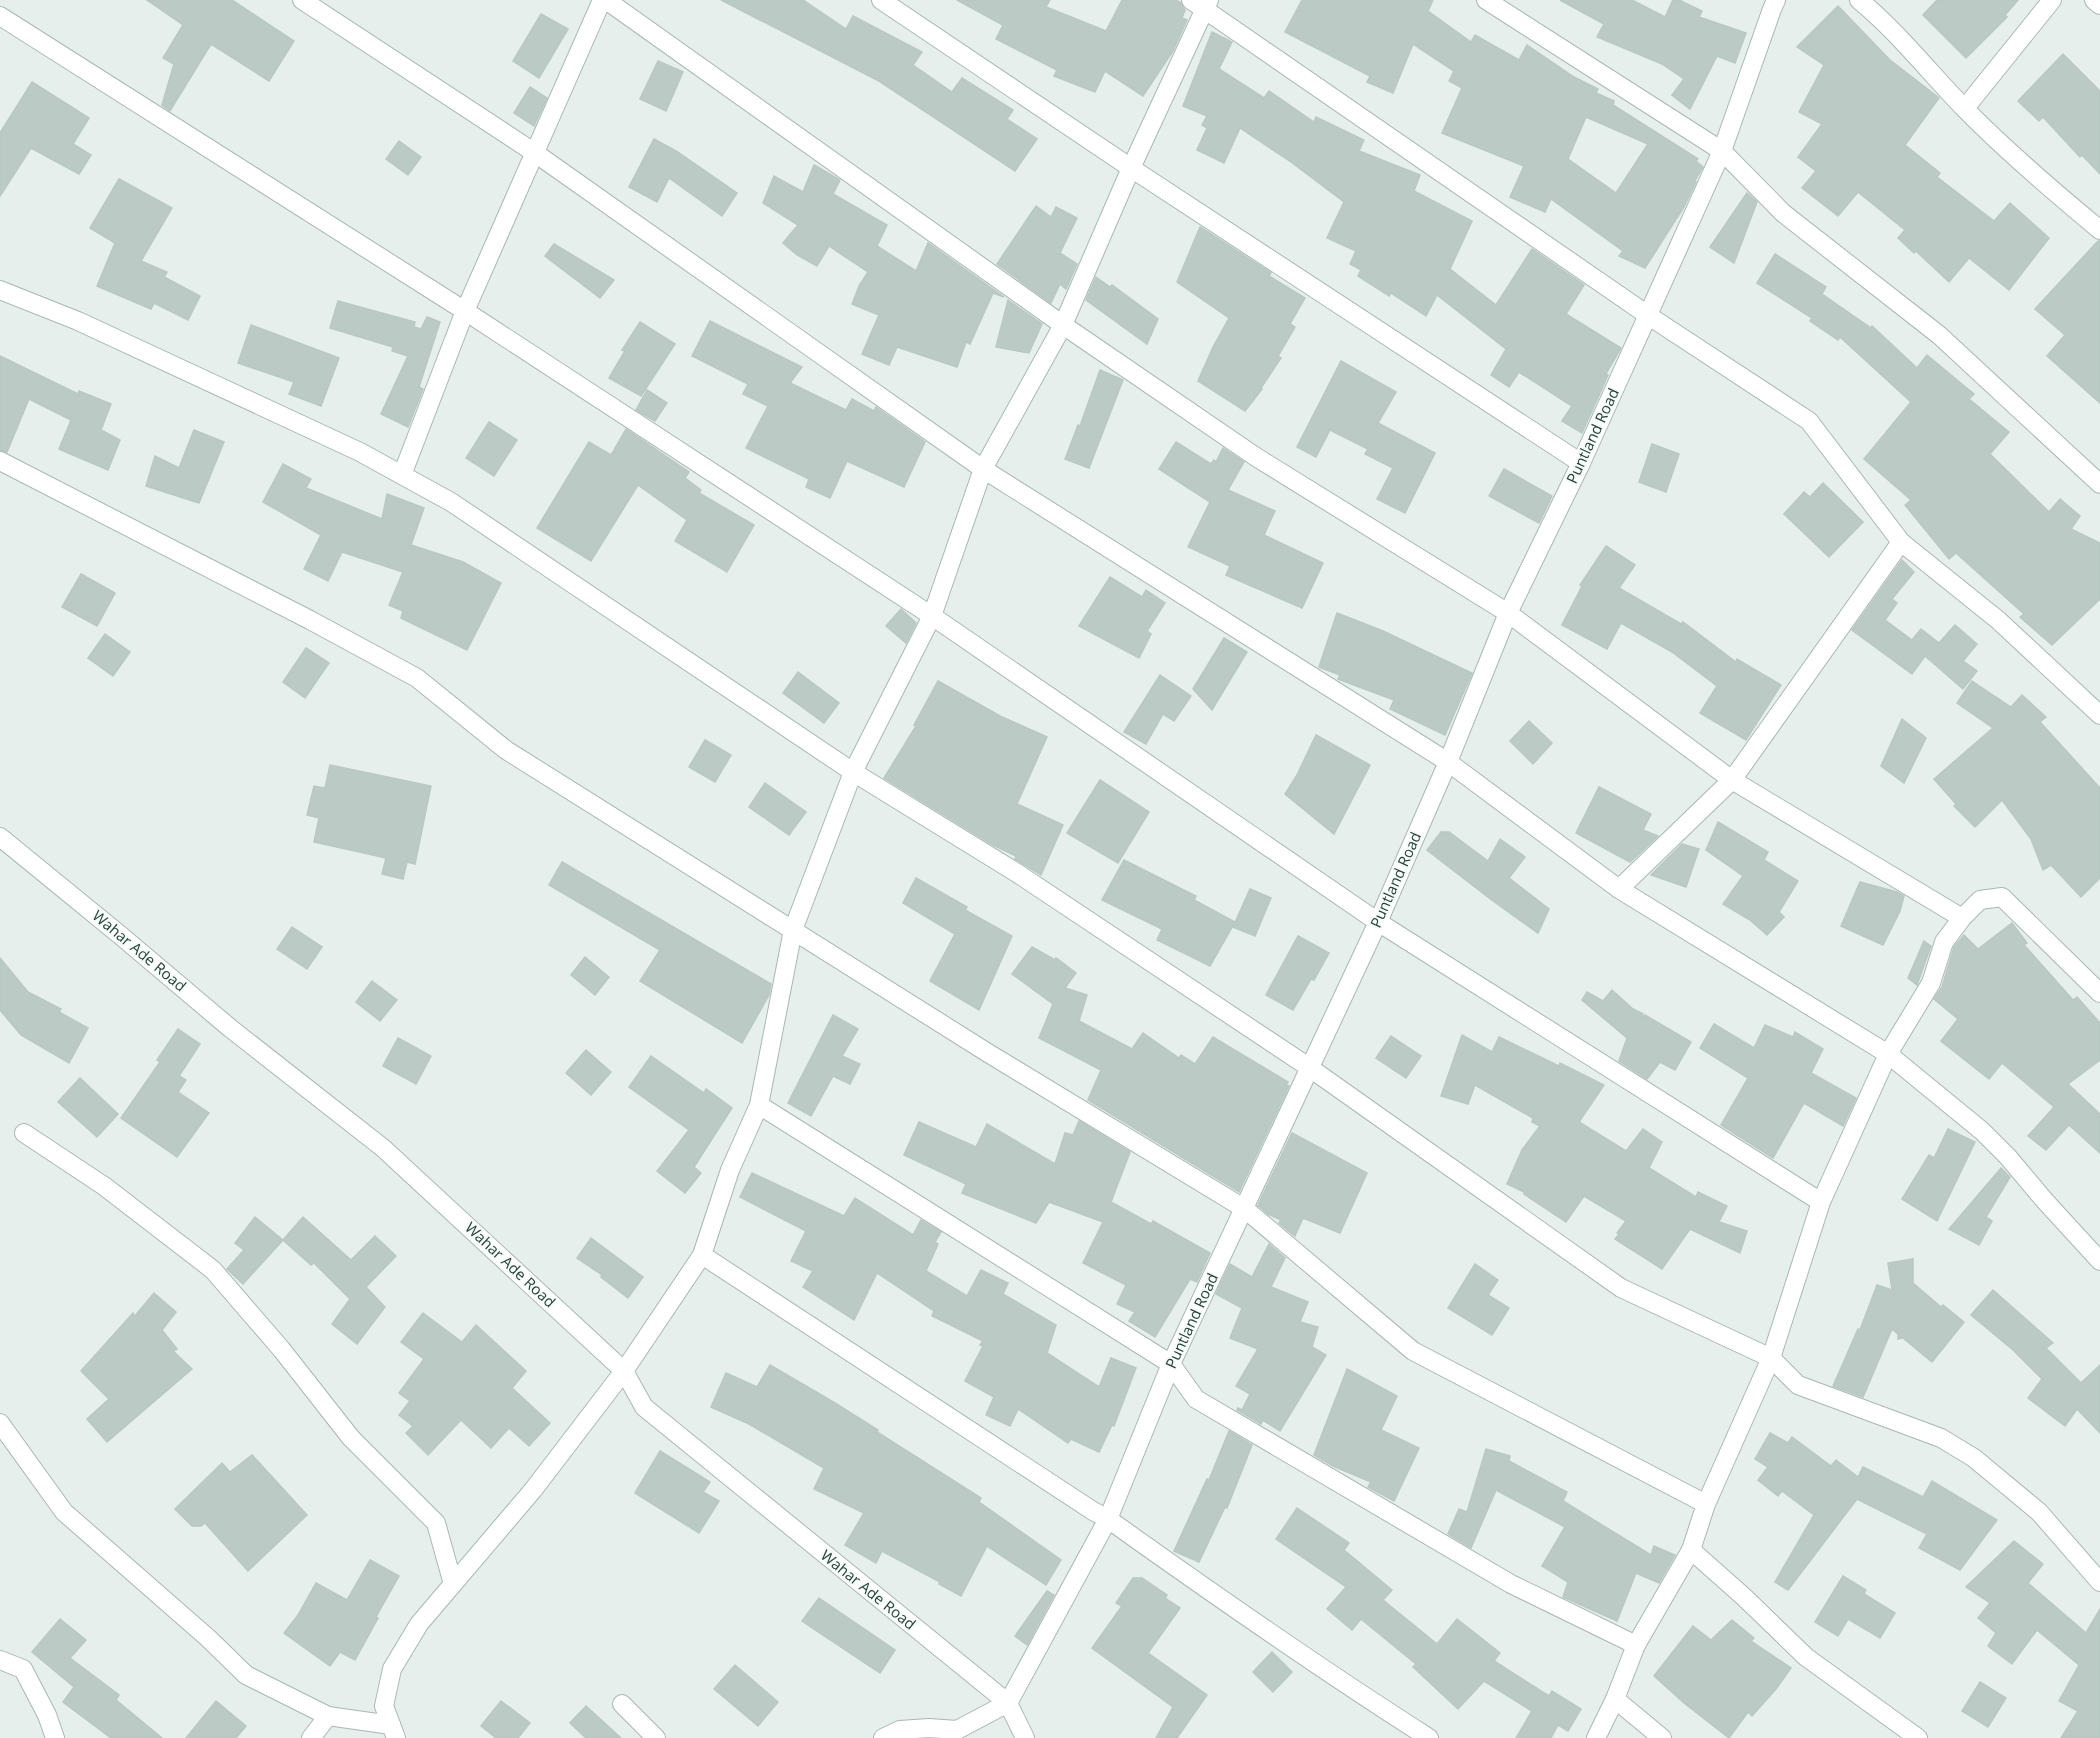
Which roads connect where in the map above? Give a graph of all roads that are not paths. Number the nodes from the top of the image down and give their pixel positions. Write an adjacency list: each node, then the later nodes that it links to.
1 (302, 0): 14 (street)
2 (604, 0): 14 (street); 20 (street)
3 (881, 0): 15 (street)
4 (1486, 0): 13 (street)
5 (1859, 0): 12 (street)
6 (2052, 0): 12 (street)
7 (2094, 0): 10 (street)
8 (1202, 3): 15 (street); 19 (street)
9 (1769, 3): 13 (street, Puntland Road)
10 (2100, 5)
11 (0, 16): 18 (street)
12 (1965, 108): 16 (street)
13 (1722, 151): 19 (street, Puntland Road); 25 (street)
14 (535, 153): 18 (street); 23 (street)
15 (1131, 168): 20 (street); 22 (street)
16 (2100, 230)
17 (0, 290): 24 (street)
18 (465, 311): 24 (street); 28 (street)
19 (1649, 316): 22 (street, Puntland Road); 26 (street)
20 (1063, 325): 23 (street); 27 (street)
21 (0, 461): 37 (street)
22 (1581, 464): 27 (street, Puntland Road)
23 (983, 469): 28 (street); 30 (street)
24 (402, 475): 31 (street)
25 (2100, 484)
26 (1901, 542): 29 (street); 32 (street)
27 (1508, 613): 30 (street, Puntland Road); 32 (street)
28 (932, 616): 31 (street); 36 (street)
29 (2100, 715)
30 (1448, 762): 34 (street); 36 (street, Puntland Road)
31 (853, 772): 37 (street); 40 (street)
32 (1732, 780): 34 (street); 35 (street)
33 (0, 837): 49 (street, Wahar Ade Road)
34 (1618, 889): 39 (street)
35 (1962, 918): 38 (street); 39 (street)
36 (1378, 921): 40 (street, Puntland Road); 43 (street)
37 (793, 930): 41 (street); 44 (street)
38 (2100, 993)
39 (1888, 1054): 43 (street); 46 (street)
40 (1310, 1068): 44 (street, Puntland Road); 47 (street)
41 (759, 1105): 45 (street); 48 (street)
42 (24, 1133): 55 (street)
43 (1821, 1202): 47 (street)
44 (1245, 1209): 48 (street, Puntland Road); 51 (street)
45 (702, 1255): 49 (street); 52 (street)
46 (2100, 1261)
47 (1771, 1358): 51 (street); 54 (street)
48 (1171, 1364): 52 (street, Puntland Road); 56 (street)
49 (624, 1371): 55 (street); 59 (street, Wahar Ade Road)
50 (0, 1423): 61 (street)
51 (1706, 1504): 53 (street)
52 (1108, 1519): 59 (street, Puntland Road); 68 (street)
53 (1690, 1550): 56 (street); 71 (street)
54 (2098, 1575)
55 (453, 1584): 62 (street)
56 (1636, 1645): 58 (street)
57 (0, 1660): 63 (street)
58 (1615, 1699): 69 (street); 70 (street)
59 (1008, 1703): 66 (street); 67 (street)
60 (622, 1704): 65 (street)
61 (328, 1716): 62 (street); 64 (street)
62 (394, 1731)
63 (55, 1738)
64 (311, 1738)
65 (656, 1738)
66 (883, 1738)
67 (1025, 1738)
68 (1429, 1738)
69 (1596, 1738)
70 (1662, 1738)
71 (1918, 1738)

